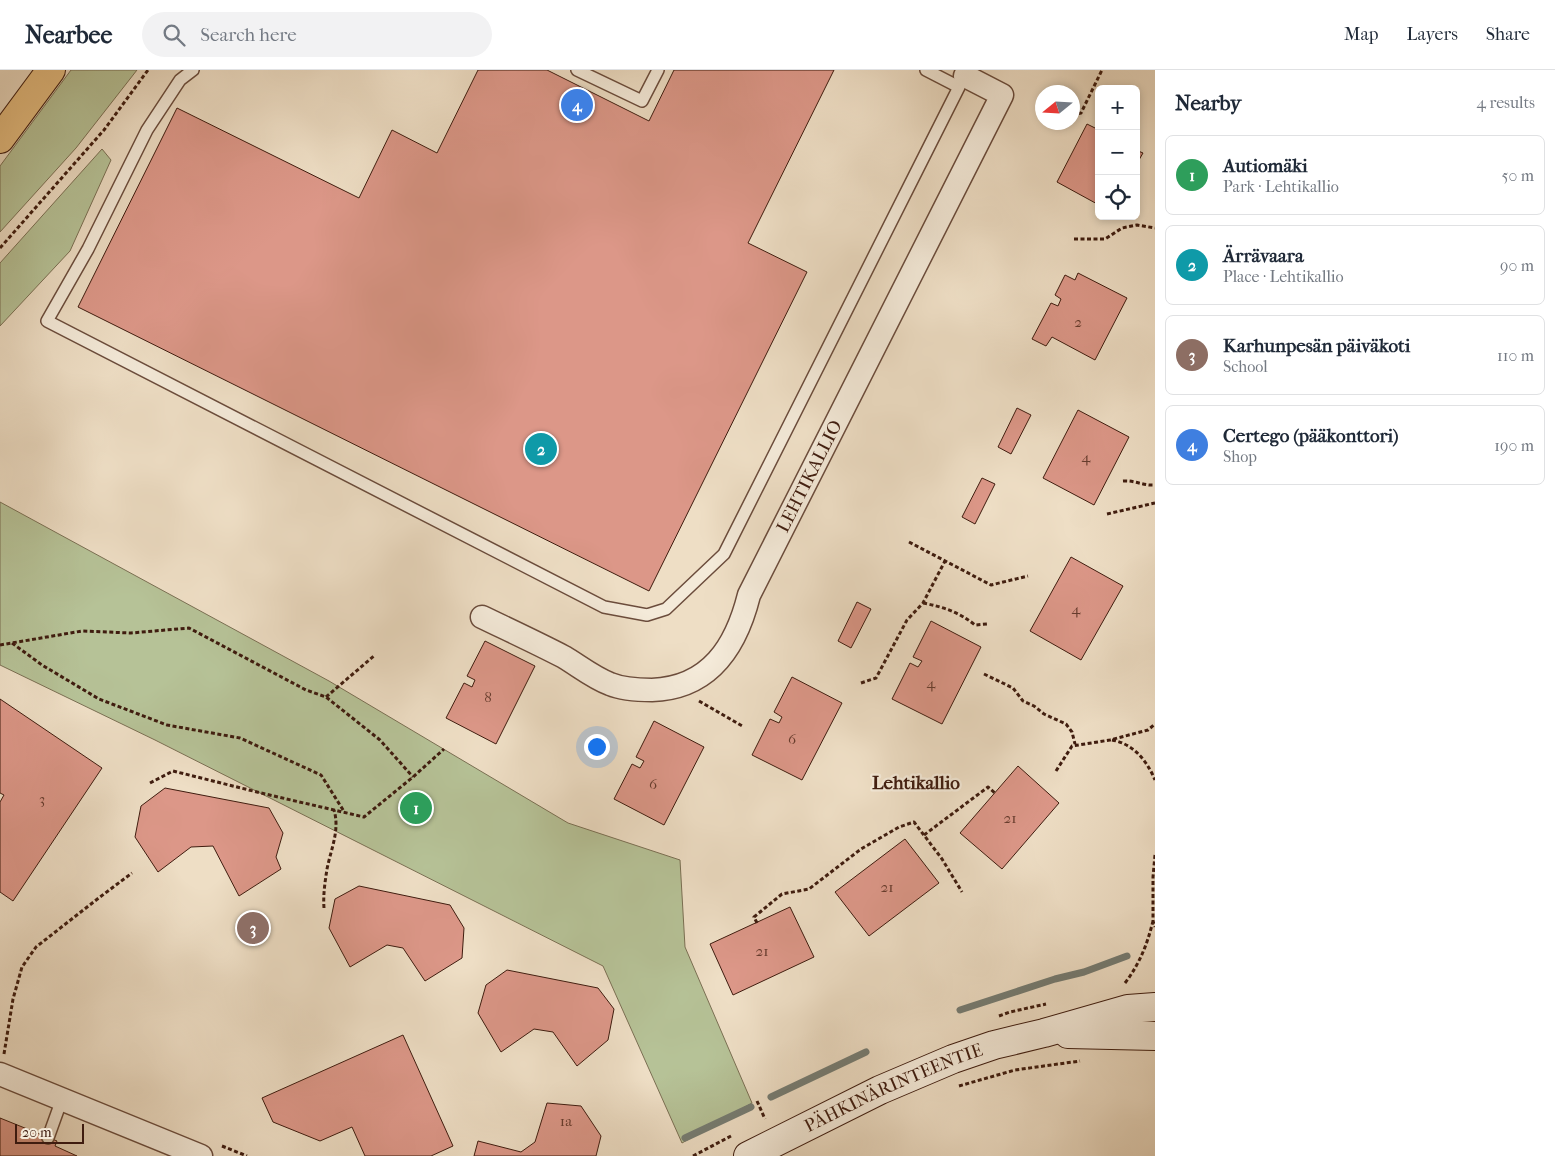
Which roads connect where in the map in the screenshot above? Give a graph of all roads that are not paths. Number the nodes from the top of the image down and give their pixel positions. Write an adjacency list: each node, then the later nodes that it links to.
1 (51, 70): 7 (main road)
2 (194, 70): 6 (lane)
3 (577, 70): 4 (lane)
4 (658, 70)
5 (926, 70): 6 (lane)
6 (964, 78): 8 (street, LEHTIKALLIO)
7 (0, 139)
8 (482, 617)
9 (1155, 1007): 10 (street, PÄHKINÄRINTEENTIE)
10 (1044, 1033): 11 (street, PÄHKINÄRINTEENTIE); 16 (street, PÄHKINÄRINTEENTIE)
11 (1155, 1036)
12 (2, 1065): 13 (street)
13 (62, 1099): 14 (lane); 15 (street)
14 (48, 1138)
15 (201, 1156)
16 (748, 1156)

